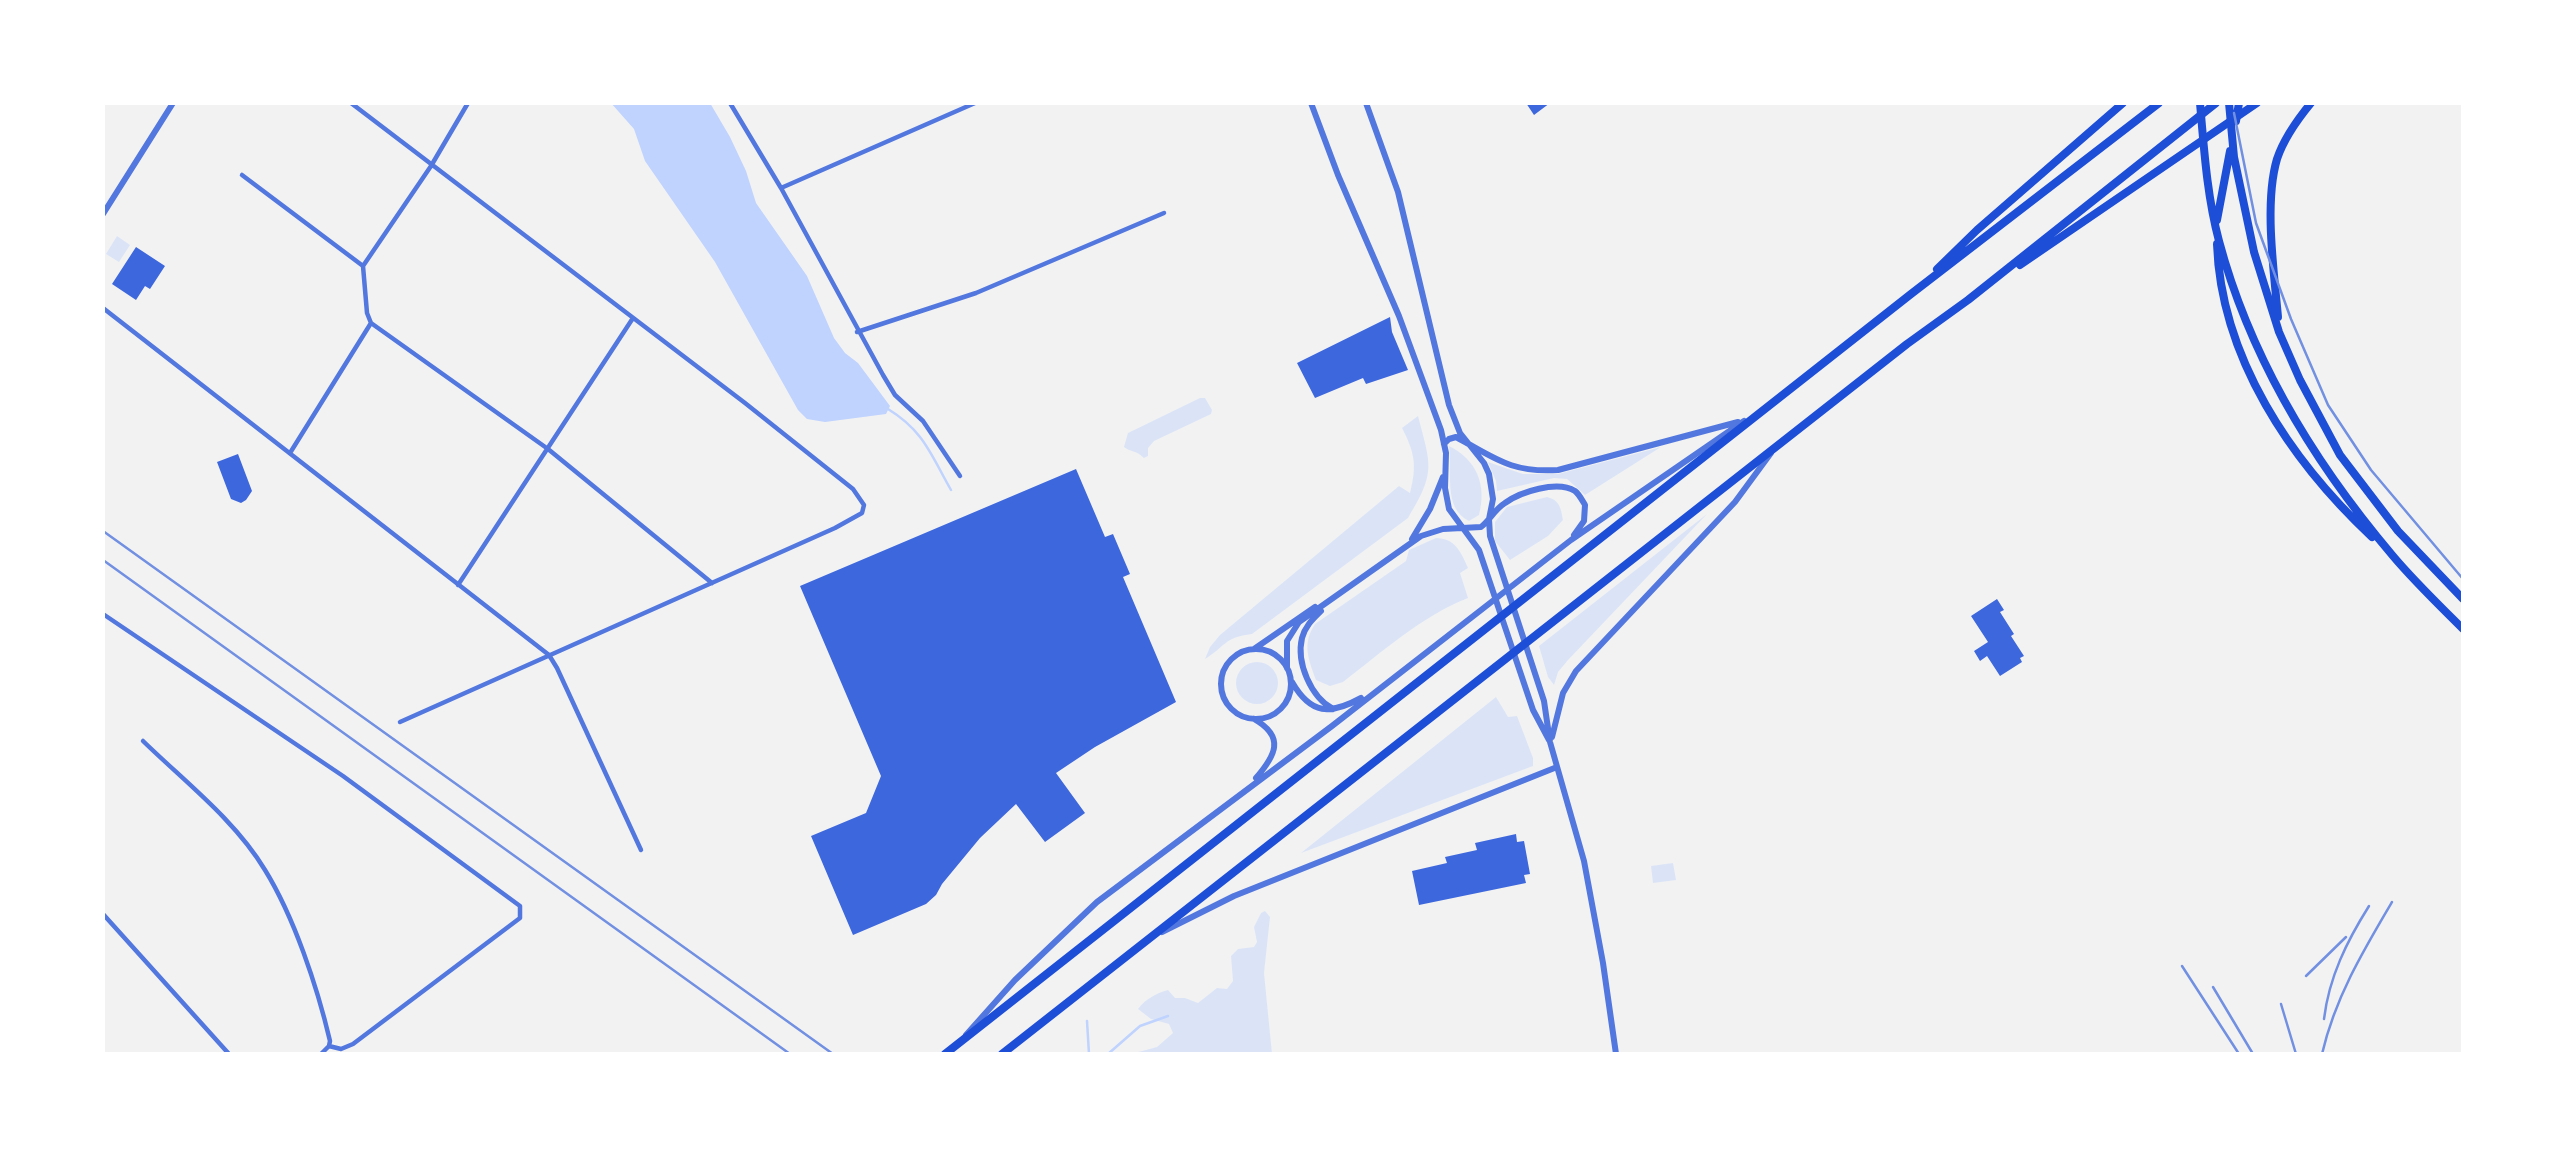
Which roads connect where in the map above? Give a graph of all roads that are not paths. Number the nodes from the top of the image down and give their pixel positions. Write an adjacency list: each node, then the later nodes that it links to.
1 (173, 103): 20 (street)
2 (351, 103): 16 (street)
3 (468, 103): 16 (street)
4 (730, 103): 18 (street)
5 (975, 103): 18 (street)
6 (1311, 103): 31 (street)
7 (1366, 103): 32 (street)
8 (2123, 103): 22 (main road)
9 (2159, 103): 22 (main road)
10 (2200, 103): 42 (main road)
11 (2239, 103): 42 (main road)
12 (2257, 103): 23 (main road)
13 (2311, 103): 28 (main road)
14 (2214, 105): 23 (main road)
15 (2229, 106): 28 (main road)
16 (431, 166): 21 (street); 25 (street)
17 (242, 175): 21 (street)
18 (781, 188): 27 (street)
19 (1164, 213): 27 (street)
20 (103, 214)
21 (363, 266): 26 (street)
22 (1911, 294): 29 (main road)
23 (1968, 300): 34 (main road)
24 (103, 308): 35 (street)
25 (633, 318): 33 (street); 43 (street)
26 (371, 323): 33 (street); 35 (street)
27 (857, 332): 37 (street)
28 (2279, 332): 45 (main road)
29 (1775, 403): 30 (street); 68 (main road)
30 (1746, 419): 32 (street); 40 (street)
31 (1444, 444): 32 (street); 36 (street)
32 (1471, 445): 38 (street)
33 (548, 449): 43 (street); 44 (street)
34 (1774, 449): 54 (street); 66 (main road)
35 (290, 453): 44 (street)
36 (1445, 472): 39 (street); 41 (street)
37 (961, 476)
38 (1489, 519): 39 (street); 40 (street); 58 (street)
39 (1463, 529): 41 (street); 56 (street)
40 (1571, 540): 53 (street)
41 (1409, 543): 46 (street)
42 (2395, 558): 48 (main road)
43 (712, 583): 50 (street)
44 (458, 585): 50 (street)
45 (2463, 599)
46 (1329, 602): 49 (street); 51 (street); 55 (street)
47 (103, 614): 67 (street)
48 (2463, 629)
49 (1253, 649): 51 (street); 57 (street)
50 (549, 655): 59 (street); 64 (street)
51 (1287, 668): 52 (street)
52 (1291, 681): 55 (street); 57 (street)
53 (1378, 689): 55 (street); 63 (street)
54 (1559, 708): 58 (street); 61 (street)
55 (1334, 709)
56 (1533, 710): 58 (street); 61 (street)
57 (1252, 718): 63 (street)
58 (1547, 718): 61 (street)
59 (400, 722)
60 (143, 741): 67 (street)
61 (1550, 742): 62 (street)
62 (1557, 767): 66 (street); 73 (street)
63 (1247, 787): 68 (street)
64 (641, 850)
65 (103, 914): 69 (street)
66 (1134, 949): 72 (main road)
67 (330, 1046): 70 (street)
68 (955, 1046): 71 (main road)
69 (229, 1054)
70 (321, 1054)
71 (946, 1054)
72 (1002, 1054)
73 (1616, 1054)

